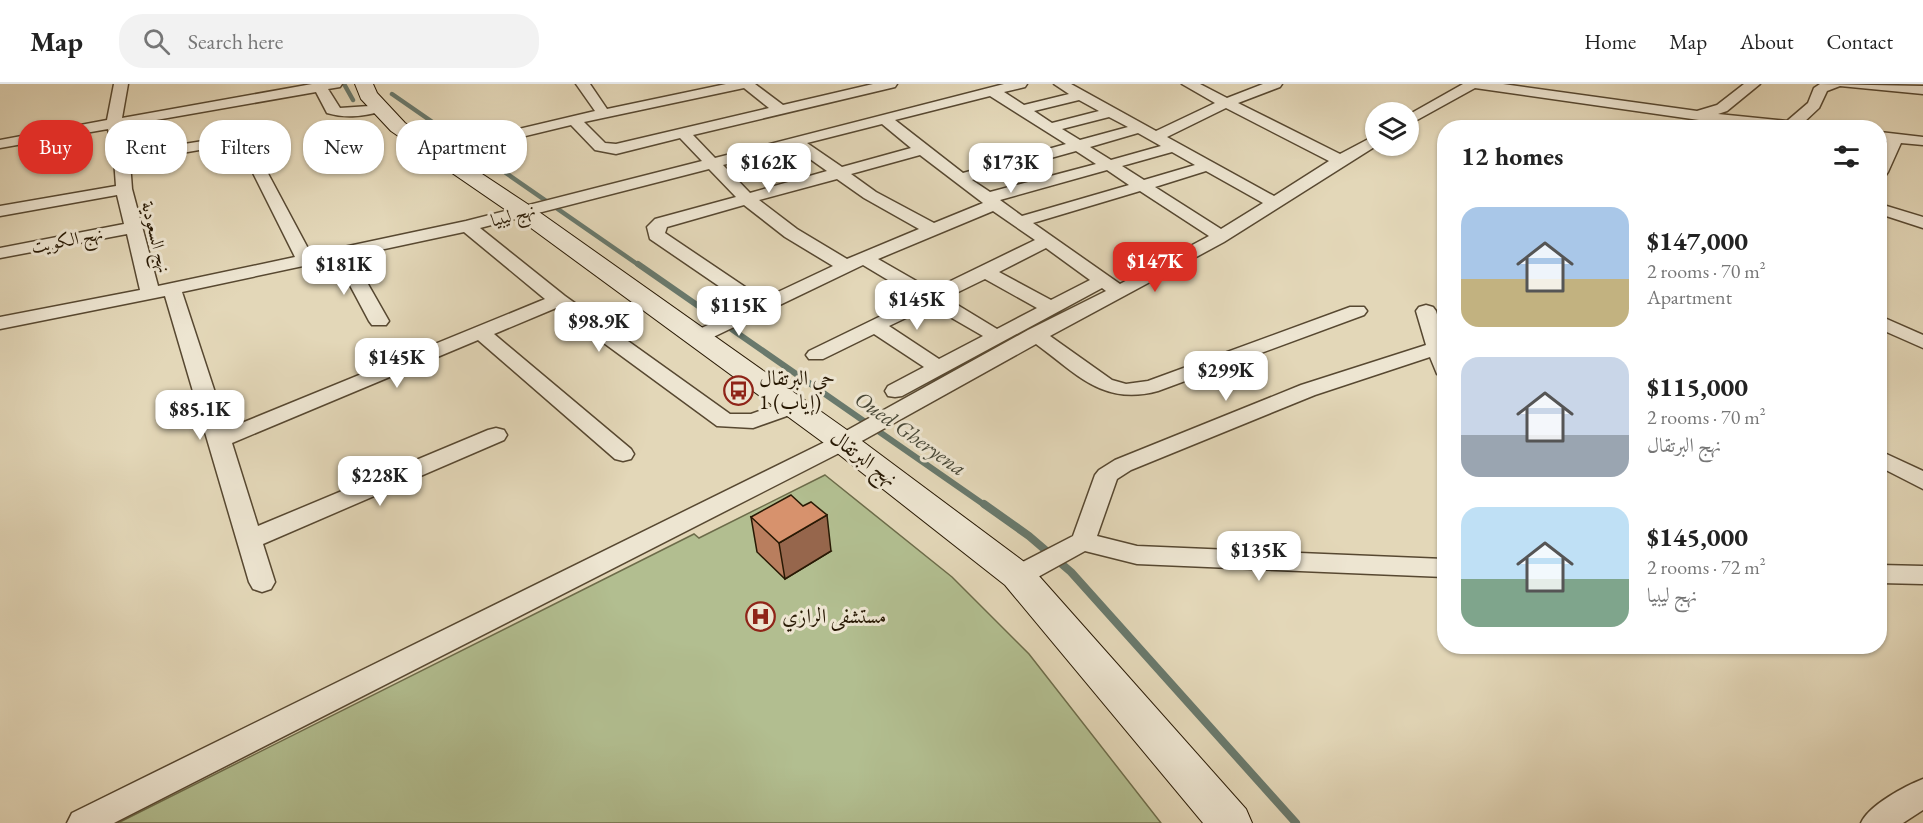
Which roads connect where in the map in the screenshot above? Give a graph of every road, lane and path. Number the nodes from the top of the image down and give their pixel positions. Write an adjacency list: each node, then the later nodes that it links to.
1 (121, 84): 30 (street, نهج السعودية)
2 (335, 84): 15 (street)
3 (364, 84): 22 (street, نهج البرتقال)
4 (583, 84): 26 (street)
5 (746, 84): 16 (street); 23 (street)
6 (890, 84): 18 (street)
7 (1020, 84): 19 (street, نهج ليبيا)
8 (1061, 84): 20 (street)
9 (1189, 84): 21 (street)
10 (1275, 84): 21 (street)
11 (1473, 84): 27 (street); 28 (street)
12 (1753, 84): 28 (street)
13 (1835, 84): 35 (street)
14 (1846, 84): 17 (street)
15 (320, 87): 22 (street); 31 (street)
16 (703, 88): 26 (street)
17 (1923, 90)
18 (860, 91): 23 (street); 29 (street)
19 (992, 91): 24 (street); 29 (street, نهج ليبيا)
20 (1081, 95): 24 (street); 25 (street)
21 (1227, 103): 42 (street); 54 (street)
22 (379, 108): 37 (street, نهج البرتقال)
23 (780, 110): 41 (street)
24 (1022, 110): 38 (street)
25 (1111, 112): 38 (street); 39 (street)
26 (604, 114): 32 (street)
27 (1419, 115)
28 (1699, 116): 33 (street); 34 (street)
29 (890, 118): 46 (street, نهج ليبيا); 52 (street)
30 (115, 120)
31 (131, 120)
32 (574, 120): 40 (street); 41 (street)
33 (1694, 120)
34 (1728, 120)
35 (1798, 120)
36 (105, 125): 47 (street)
37 (396, 125)
38 (1049, 128): 49 (street)
39 (1141, 128): 42 (street); 49 (street)
40 (527, 130)
41 (684, 134): 55 (street)
42 (1156, 137): 50 (street)
43 (1887, 137): 44 (street)
44 (1896, 138): 45 (street); 53 (street)
45 (1923, 141)
46 (796, 142): 55 (street, نهج ليبيا); 58 (street)
47 (0, 144)
48 (1365, 145): 54 (street)
49 (1077, 146): 56 (street); 61 (street)
50 (1175, 147): 56 (street); 57 (street)
51 (187, 148): 80 (street)
52 (921, 150): 58 (street); 61 (street)
53 (1887, 157)
54 (1338, 159): 66 (street)
55 (712, 163): 64 (street); 67 (street, نهج ليبيا)
56 (1108, 165): 62 (street); 65 (street)
57 (1208, 166): 62 (street); 66 (street)
58 (840, 173): 64 (street); 74 (street)
59 (123, 174): 63 (street, نهج السعودية)
60 (479, 174): 67 (street, نهج البرتقال)
61 (961, 178): 65 (street)
62 (1142, 187): 70 (street); 75 (street)
63 (124, 189): 68 (street); 73 (street, نهج السعودية)
64 (747, 199): 81 (street); 90 (street)
65 (991, 201): 70 (street); 74 (street)
66 (1274, 203): 75 (street)
67 (531, 210): 72 (street, نهج ليبيا); 98 (street, نهج البرتقال)
68 (0, 211)
69 (1887, 211): 71 (street)
70 (1020, 222): 76 (street)
71 (1923, 222)
72 (467, 226): 78 (street, نهج ليبيا); 88 (street)
73 (134, 228): 77 (street, نهج الكويت); 86 (street, نهج السعودية)
74 (933, 230): 79 (street)
75 (1221, 236): 85 (street)
76 (1047, 241): 82 (street); 83 (street)
77 (0, 253)
78 (342, 254): 80 (street, نهج ليبيا); 93 (street)
79 (864, 258): 81 (street); 87 (street)
80 (306, 261): 84 (street, نهج ليبيا)
81 (846, 266): 90 (street)
82 (986, 272): 87 (street); 89 (street)
83 (1103, 280): 85 (street); 89 (street)
84 (172, 290): 86 (street, نهج ليبيا); 110 (street)
85 (1119, 292): 99 (street)
86 (150, 294): 94 (street, نهج ليبيا)
87 (932, 298): 96 (street); 100 (street)
88 (558, 300): 97 (street); 107 (street)
89 (1049, 307): 100 (street)
90 (755, 309): 98 (street)
91 (1357, 311): 99 (street)
92 (1426, 311): 102 (street)
93 (379, 321)
94 (0, 323)
95 (1887, 325): 101 (street)
96 (876, 326): 103 (street); 105 (street)
97 (481, 333): 110 (street); 111 (street)
98 (705, 333): 107 (street, نهج البرتقال)
99 (1035, 334): 106 (street)
100 (996, 336): 105 (street)
101 (1923, 342)
102 (1437, 343)
103 (816, 355)
104 (1437, 359): 115 (street)
105 (937, 367): 106 (street)
106 (902, 397): 109 (street)
107 (793, 406): 109 (street, نهج البرتقال)
108 (496, 435): 114 (street)
109 (851, 437): 117 (street, نهج البرتقال); 122 (street)
110 (220, 440): 114 (street)
111 (623, 454)
112 (1887, 462): 113 (street)
113 (1923, 480)
114 (248, 540): 120 (street)
115 (1080, 543): 116 (street); 117 (street)
116 (1437, 568)
117 (1028, 571): 123 (street, نهج البرتقال)
118 (1887, 574): 119 (street)
119 (1923, 575)
120 (262, 582)
121 (1923, 793): 124 (street)
122 (83, 823)
123 (1230, 823)
124 (1877, 823)

